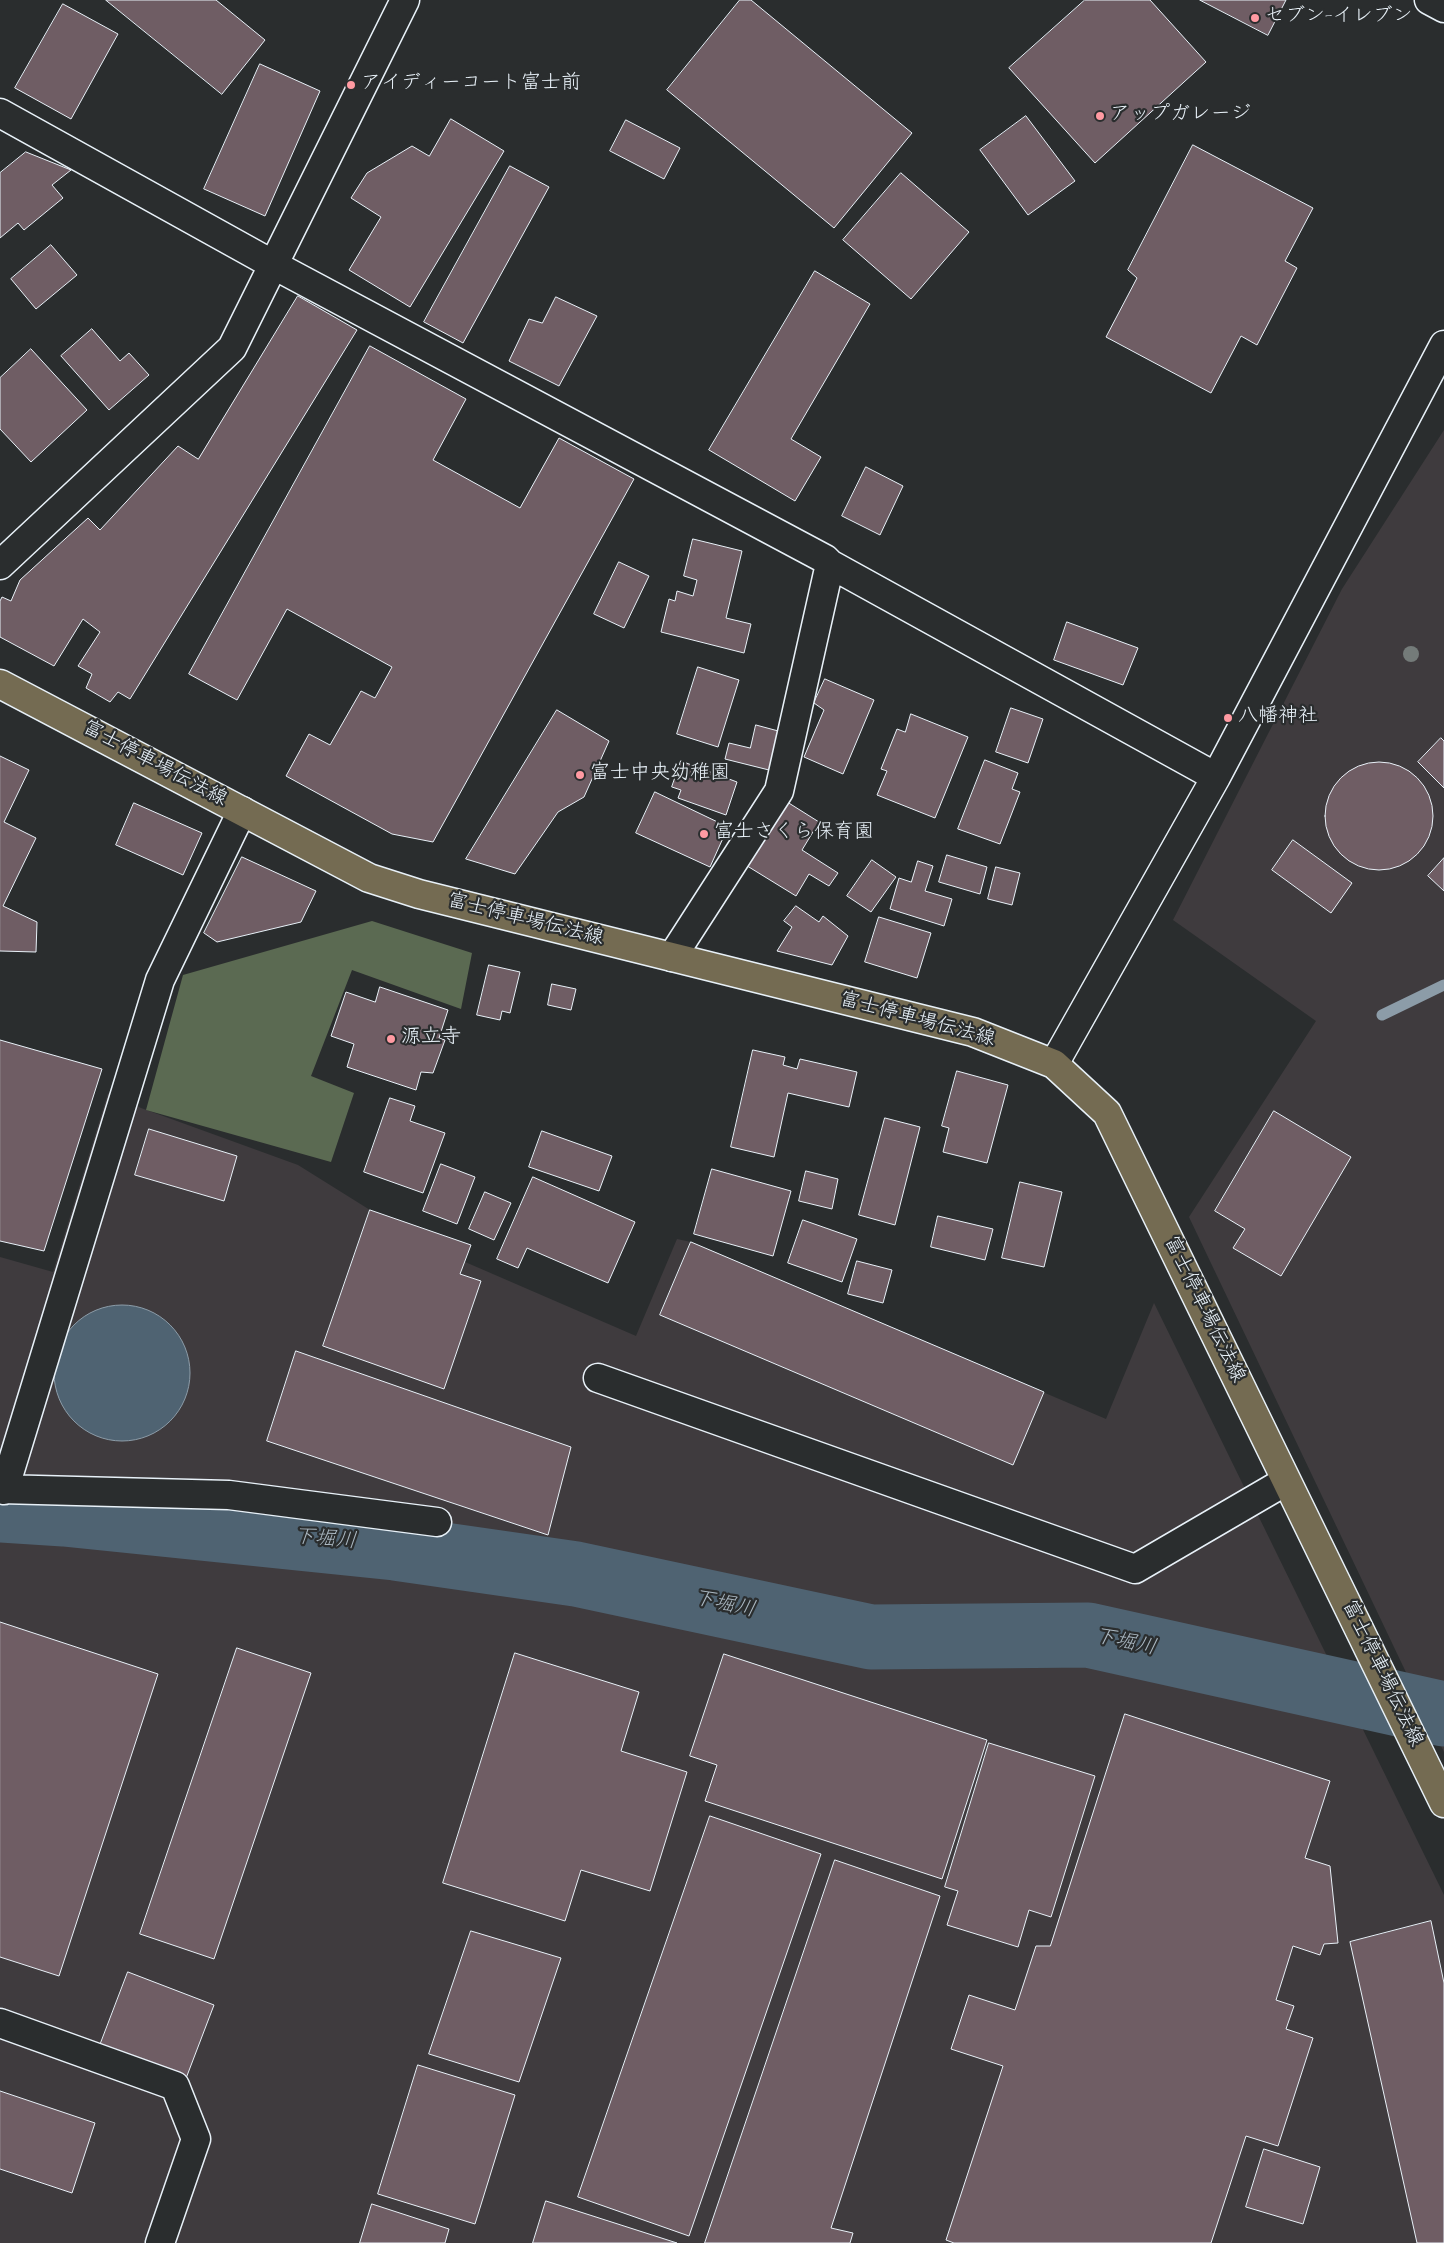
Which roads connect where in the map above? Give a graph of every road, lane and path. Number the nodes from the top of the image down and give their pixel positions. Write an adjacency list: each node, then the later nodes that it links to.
1 (405, 0): 5 (street)
2 (1429, 0): 3 (street)
3 (1444, 8)
4 (0, 113): 5 (street)
5 (272, 264): 7 (street); 8 (street)
6 (1444, 345): 10 (street)
7 (830, 564): 10 (street); 12 (street)
8 (0, 565)
9 (0, 684): 11 (main road, 富士停車場伝法線)
10 (1216, 777): 13 (street)
11 (242, 811): 12 (main road, 富士停車場伝法線); 16 (street)
12 (672, 957): 13 (main road, 富士停車場伝法線)
13 (1054, 1064): 15 (main road, 富士停車場伝法線)
14 (598, 1378): 15 (street)
15 (1286, 1481): 18 (main road, 富士停車場伝法線)
16 (2, 1489): 17 (street)
17 (437, 1522)
18 (1444, 1802)
19 (0, 2023): 20 (street)
20 (160, 2243)

